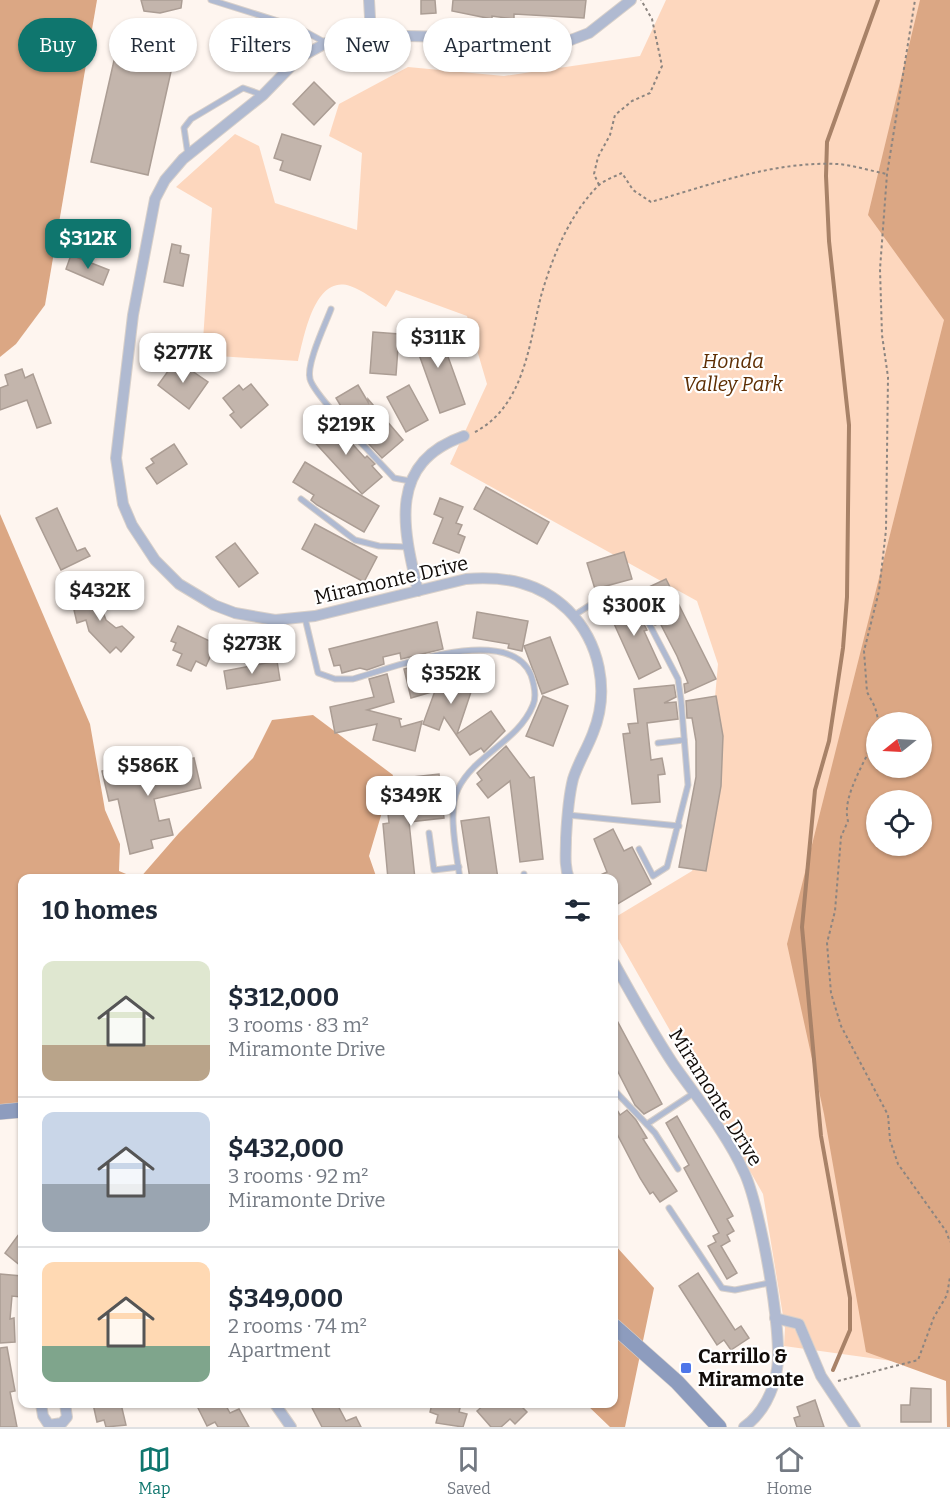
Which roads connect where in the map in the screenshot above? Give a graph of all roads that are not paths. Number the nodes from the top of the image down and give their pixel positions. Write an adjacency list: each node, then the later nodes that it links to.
1 (211, 0): 6 (lane)
2 (369, 0): 4 (street)
3 (631, 0): 5 (street, Miramonte Drive)
4 (370, 18)
5 (411, 36)
6 (324, 42)
7 (324, 44): 8 (street, Miramonte Drive)
8 (263, 95): 9 (street, Miramonte Drive); 9 (lane)
9 (188, 155): 17 (street, Miramonte Drive)
10 (331, 309): 12 (lane)
11 (464, 436): 12 (street)
12 (410, 480): 14 (street)
13 (301, 499): 14 (lane)
14 (408, 547): 15 (street)
15 (418, 591): 16 (street, Miramonte Drive); 17 (street, Miramonte Drive)
16 (573, 616): 18 (lane); 20 (street, Miramonte Drive)
17 (305, 618): 24 (lane)
18 (684, 740): 19 (lane); 21 (lane)
19 (658, 742)
20 (568, 815): 21 (lane); 28 (street, Miramonte Drive)
21 (679, 826): 23 (lane)
22 (429, 833): 25 (lane)
23 (639, 849)
24 (459, 867): 25 (lane); 27 (lane)
25 (434, 870): 26 (lane)
26 (434, 874)
27 (460, 874)
28 (567, 874)
29 (618, 970): 30 (street, Miramonte Drive)
30 (694, 1093): 34 (lane); 37 (street, Miramonte Drive)
31 (618, 1096): 34 (lane)
32 (18, 1110): 33 (main road)
33 (0, 1112)
34 (647, 1124): 35 (lane)
35 (678, 1169)
36 (669, 1208): 37 (lane)
37 (769, 1283): 38 (street, Miramonte Drive)
38 (775, 1318): 45 (street, Miramonte Drive); 46 (street)
39 (618, 1330): 44 (main road)
40 (42, 1408): 41 (street)
41 (66, 1408)
42 (278, 1408): 43 (street)
43 (291, 1427)
44 (719, 1427)
45 (744, 1427)
46 (855, 1427)

